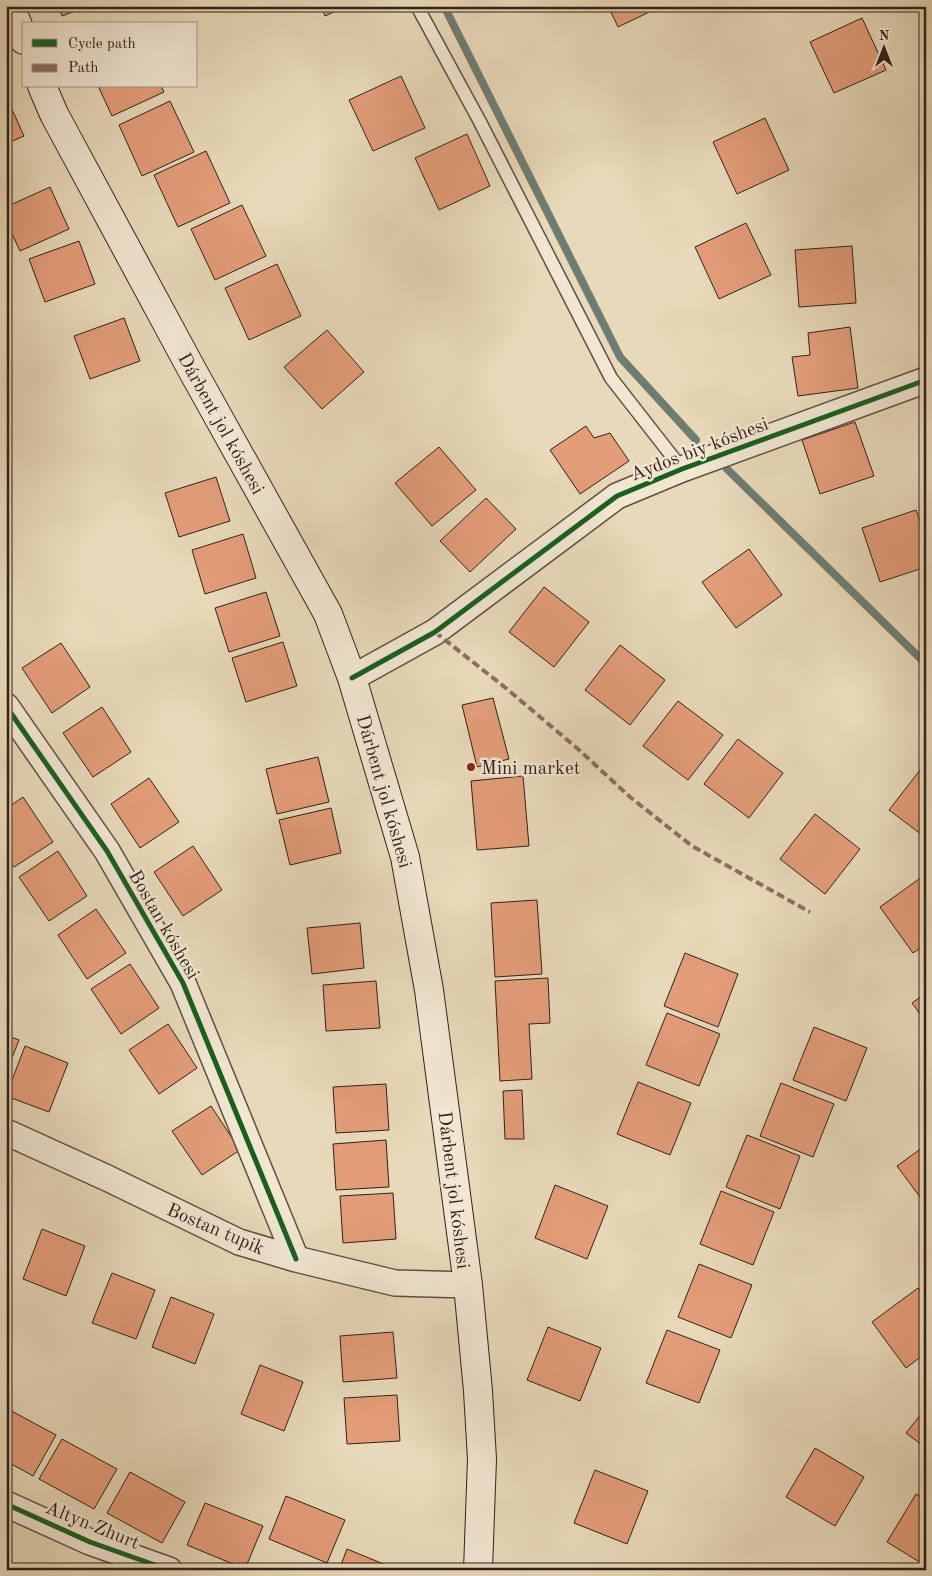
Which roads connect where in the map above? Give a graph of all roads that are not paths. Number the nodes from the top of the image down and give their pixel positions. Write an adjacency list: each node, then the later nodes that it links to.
1 (10, 6): 3 (main road)
2 (417, 6): 6 (lane)
3 (22, 35)
4 (43, 88): 7 (main road, Dárbent jol kóshesi)
5 (926, 380): 6 (street, Aydos biy kóshesi)
6 (682, 469): 7 (street, Aydos biy kóshesi)
7 (352, 678): 11 (main road, Dárbent jol kóshesi)
8 (6, 706): 10 (street, Bostan kóshesi)
9 (6, 1132): 10 (street, Bostan tupik)
10 (296, 1259): 11 (street, Bostan tupik)
11 (468, 1285): 14 (main road, Dárbent jol kóshesi)
12 (6, 1504): 13 (street, Altyn Zhurt)
13 (169, 1570)
14 (478, 1570)

